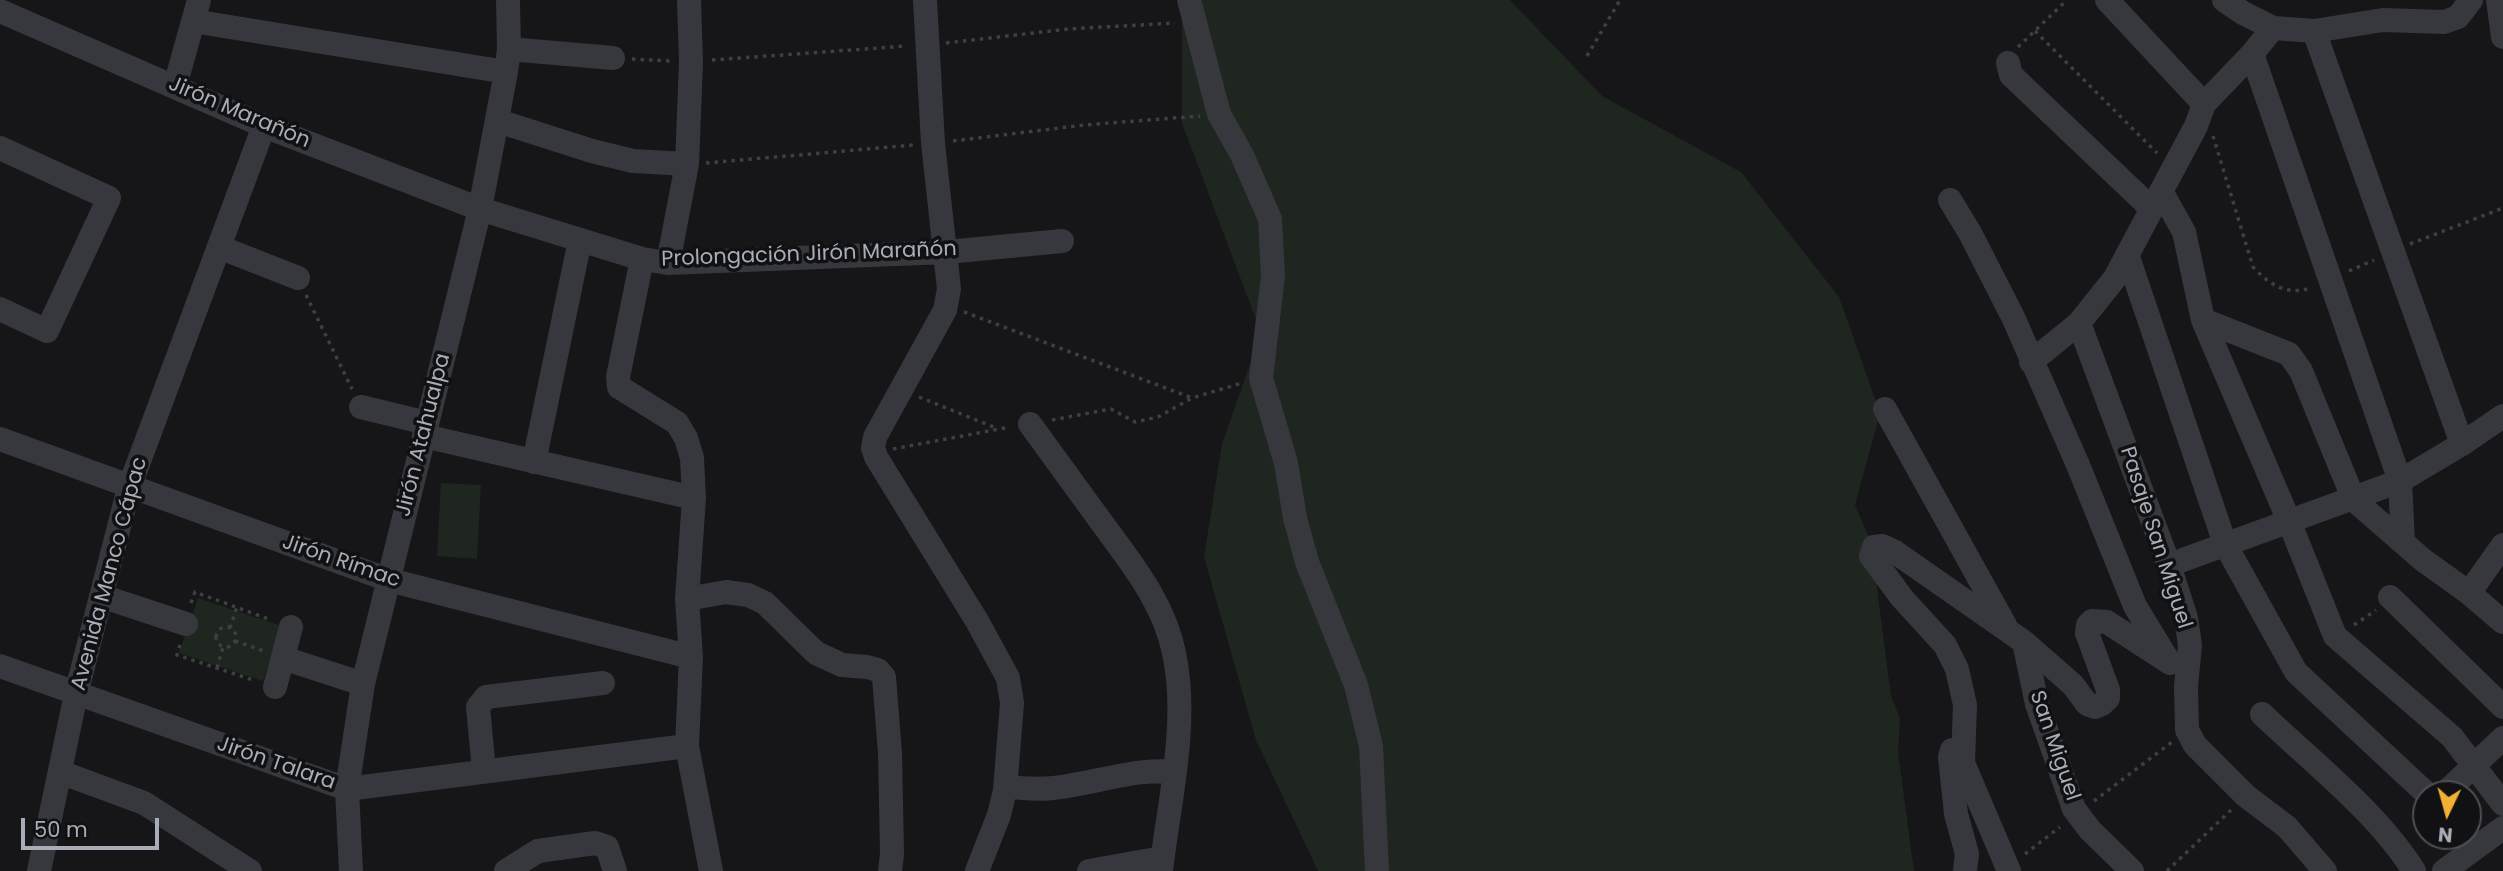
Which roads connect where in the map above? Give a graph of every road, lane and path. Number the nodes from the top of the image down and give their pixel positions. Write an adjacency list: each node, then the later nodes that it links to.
1 (508, 0): 21 (street, Jirón Atahualpa)
2 (689, 0): 22 (street)
3 (925, 0): 17 (street)
4 (1620, 0): 19 (path)
5 (2067, 0): 14 (path)
6 (2107, 0): 25 (street)
7 (2224, 0): 13 (street)
8 (2471, 0): 15 (street)
9 (2498, 0): 16 (street)
10 (0, 11): 24 (street, Jirón Marañón)
11 (196, 11): 21 (street); 24 (street)
12 (1192, 11): 17 (path); 47 (street)
13 (2273, 28): 15 (street); 18 (street)
14 (2035, 31): 23 (path); 30 (path)
15 (2314, 31): 57 (street)
16 (2503, 37)
17 (926, 45): 22 (path); 37 (street)
18 (2252, 54): 25 (street); 60 (street)
19 (1587, 56)
20 (613, 58): 21 (street); 22 (path)
21 (507, 60): 26 (street, Jirón Atahualpa)
22 (691, 62): 29 (street)
23 (2008, 63): 32 (street)
24 (175, 86): 27 (street, Jirón Marañón)
25 (2204, 104): 30 (street)
26 (498, 121): 29 (street); 33 (street, Jirón Atahualpa)
27 (264, 126): 33 (street, Jirón Marañón); 36 (street, Avenida Manco Cápac)
28 (0, 148): 43 (street)
29 (687, 164): 40 (street)
30 (2174, 169): 32 (street)
31 (1951, 200): 46 (street)
32 (2157, 200): 38 (street); 44 (street)
33 (480, 209): 34 (street, Prolongación Jirón Marañón); 55 (street, Jirón Atahualpa)
34 (580, 240): 39 (street, Prolongación Jirón Marañón); 59 (street)
35 (1062, 241): 37 (street, Prolongación Jirón Marañón)
36 (219, 247): 41 (street); 61 (street, Avenida Manco Cápac)
37 (947, 252): 40 (street, Prolongación Jirón Marañón); 42 (street)
38 (2128, 257): 45 (street); 66 (street)
39 (642, 260): 40 (street, Prolongación Jirón Marañón); 62 (street)
40 (668, 263)
41 (298, 278): 50 (path)
42 (946, 305): 48 (street); 49 (path)
43 (0, 309)
44 (2203, 320): 63 (street); 64 (street)
45 (2079, 323): 46 (street); 68 (street, Pasaje San Miguel)
46 (2031, 362): 84 (street)
47 (1261, 378): 49 (path); 123 (street)
48 (901, 389): 54 (path); 58 (street)
49 (1192, 398): 53 (path)
50 (361, 407): 55 (street)
51 (1885, 409): 79 (street)
52 (2503, 416): 57 (street)
53 (1030, 424): 54 (path); 100 (street)
54 (999, 429): 58 (path)
55 (426, 430): 59 (street); 69 (street, Jirón Atahualpa)
56 (0, 439): 61 (street, Jirón Rímac)
57 (2462, 444): 60 (street)
58 (874, 453): 104 (street)
59 (534, 462): 62 (street)
60 (2400, 481): 63 (street); 65 (street)
61 (130, 488): 69 (street, Jirón Rímac); 71 (street, Avenida Manco Cápac)
62 (694, 498): 73 (street)
63 (2354, 500): 64 (street); 65 (street)
64 (2289, 521): 66 (street); 98 (street)
65 (2403, 542): 70 (street)
66 (2225, 544): 68 (street); 102 (street)
67 (2503, 545): 70 (street)
68 (2169, 565): 89 (street, Pasaje San Miguel)
69 (389, 580): 82 (street, Jirón Rímac); 88 (street, Jirón Atahualpa)
70 (2469, 593): 75 (street)
71 (101, 596): 76 (street); 91 (street, Avenida Manco Cápac)
72 (2390, 597): 92 (street)
73 (687, 599): 82 (street); 120 (street)
74 (237, 607): 76 (path); 77 (path); 78 (path)
75 (2503, 622)
76 (186, 624): 86 (path)
77 (291, 627): 83 (street)
78 (230, 628): 80 (path); 81 (path)
79 (2016, 636): 84 (street); 94 (street); 108 (street, San Miguel)
80 (234, 640): 81 (path); 83 (path)
81 (223, 646): 86 (path)
82 (691, 657): 97 (street)
83 (283, 658): 88 (street); 90 (street)
84 (2169, 663): 89 (street)
85 (0, 666): 91 (street, Jirón Talara)
86 (217, 668): 90 (path)
87 (603, 683): 99 (street)
88 (363, 684): 105 (street, Jirón Atahualpa)
89 (2186, 686): 95 (street, Pasaje San Miguel)
90 (275, 687)
91 (76, 694): 101 (street, Avenida Manco Cápac); 105 (street, Jirón Talara)
92 (2503, 707)
93 (2262, 714): 128 (street)
94 (1966, 730): 113 (street); 124 (street)
95 (2188, 730): 106 (street); 108 (path)
96 (2503, 738): 98 (street)
97 (687, 746): 99 (street, Jirón Talara); 119 (street)
98 (2474, 765): 103 (street); 107 (street)
99 (484, 771): 105 (street, Jirón Talara)
100 (1175, 771): 104 (street); 112 (street)
101 (60, 772): 114 (street, Avenida Manco Cápac); 115 (street)
102 (2412, 780)
103 (2458, 780)
104 (1006, 786): 121 (street)
105 (347, 789): 116 (street, Jirón Atahualpa)
106 (2246, 796): 126 (path); 127 (street)
107 (2503, 804)
108 (2078, 813): 113 (path); 125 (street, San Miguel)
109 (2503, 828): 110 (street)
110 (2482, 837)
111 (2462, 850): 129 (street)
112 (1162, 864): 122 (street)
113 (2008, 869)
114 (39, 871)
115 (250, 871)
116 (351, 871)
117 (506, 871): 118 (street)
118 (615, 871)
119 (711, 871)
120 (890, 871)
121 (977, 871)
122 (1089, 871)
123 (1377, 871)
124 (1965, 871)
125 (2132, 871)
126 (2167, 871)
127 (2325, 871)
128 (2414, 871)
129 (2444, 871)

